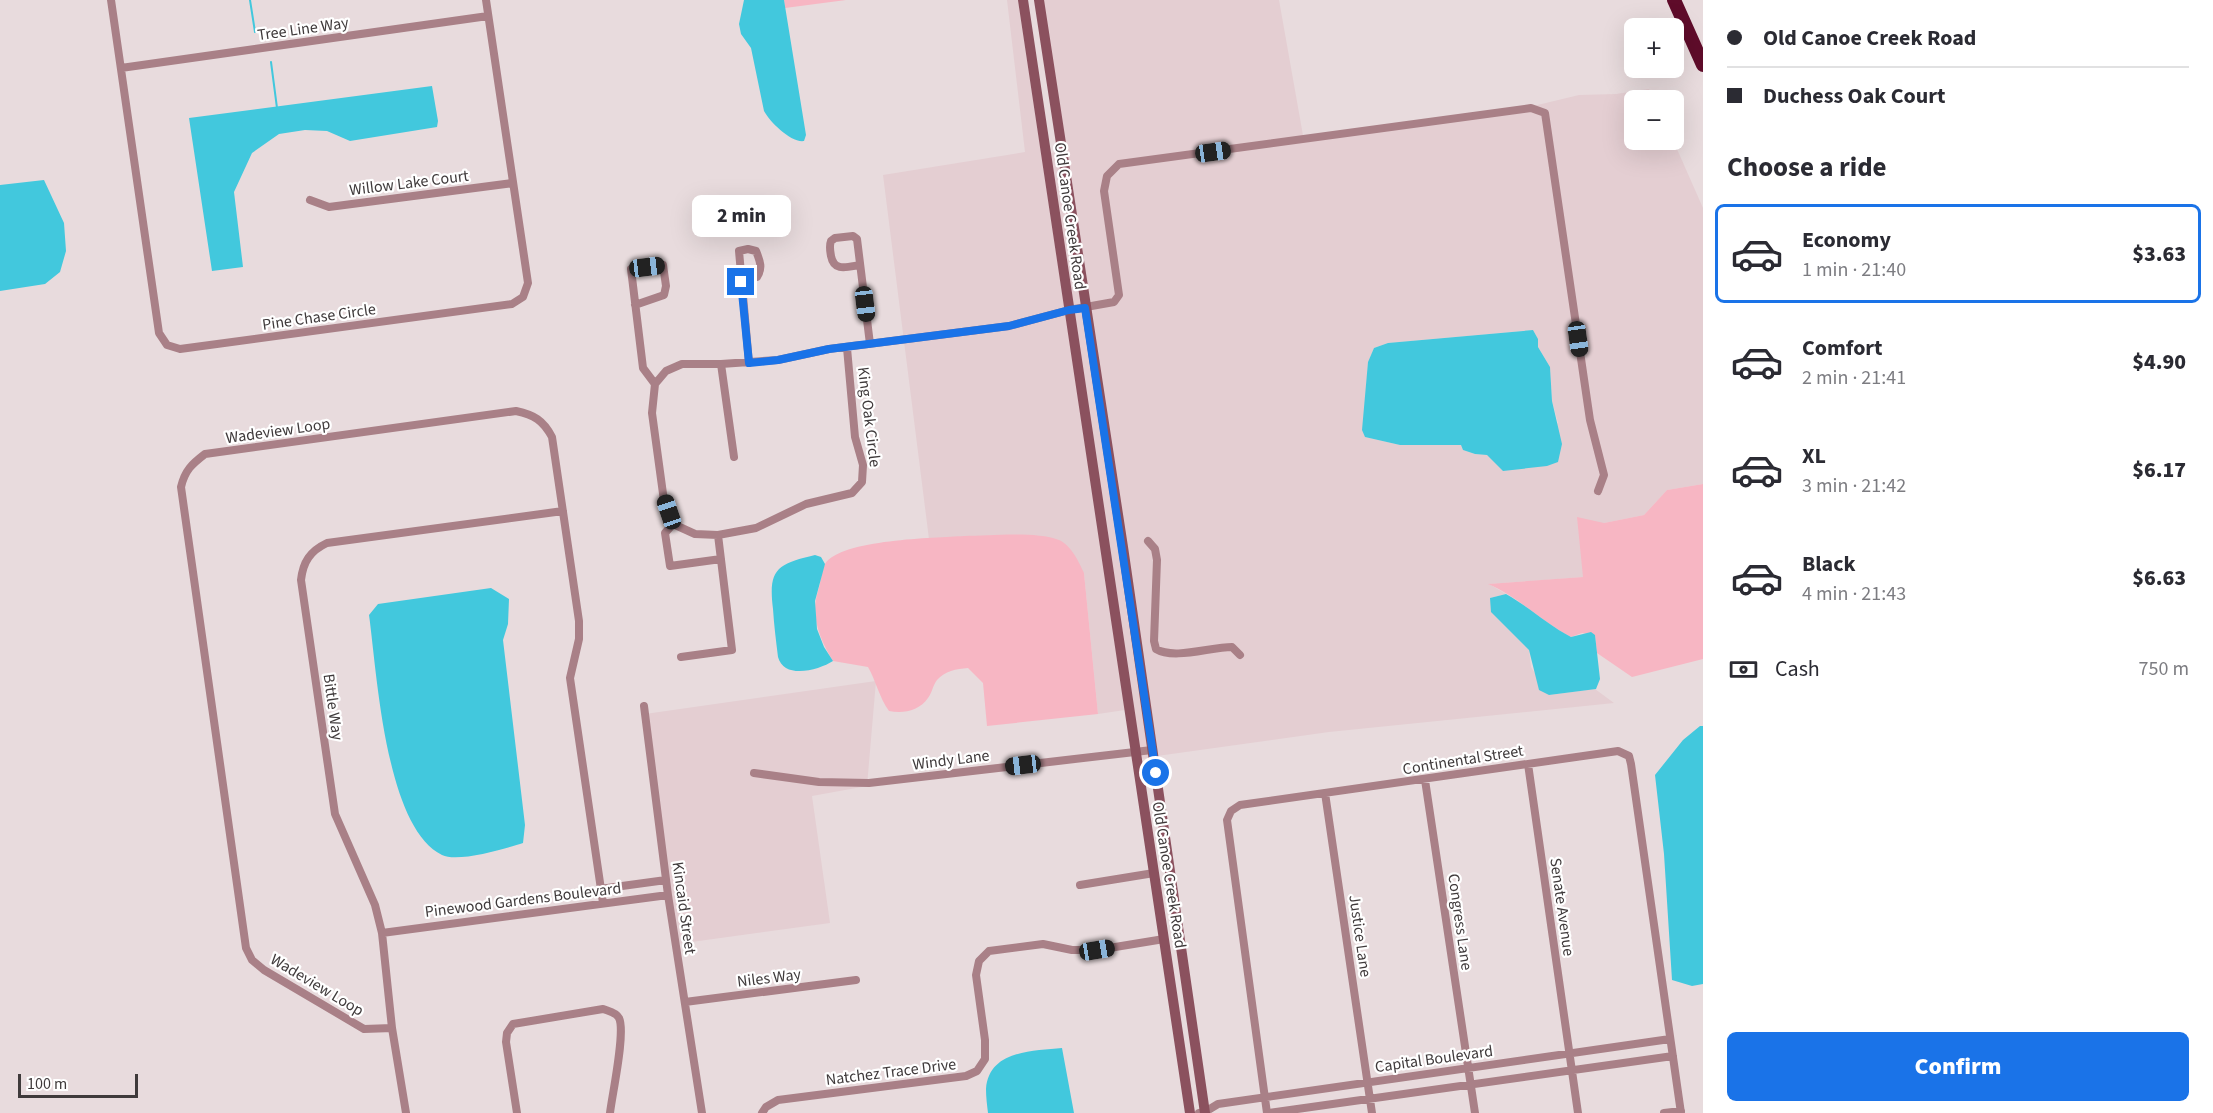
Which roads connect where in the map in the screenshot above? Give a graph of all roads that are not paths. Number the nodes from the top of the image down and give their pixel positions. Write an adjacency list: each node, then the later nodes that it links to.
1 (111, 0): 8 (street, Pine Chase Circle)
2 (486, 0): 6 (street, Pine Chase Circle)
3 (1023, 0): 10 (main road, Old Canoe Creek Road)
4 (1039, 0): 9 (main road, Old Canoe Creek Road)
5 (1674, 0): 7 (highway)
6 (489, 16): 8 (street, Tree Line Way); 11 (street, Pine Chase Circle)
7 (1703, 65)
8 (121, 68): 11 (street, Pine Chase Circle)
9 (1061, 147): 10 (main road); 16 (main road, Old Canoe Creek Road)
10 (1045, 149): 17 (main road, Old Canoe Creek Road)
11 (513, 183): 12 (street, Willow Lake Court)
12 (310, 201)
13 (860, 265): 13 (street); 18 (street)
14 (741, 282): 14 (street); 20 (street)
15 (634, 305): 15 (street); 22 (street)
16 (1085, 308): 17 (street, King Oak Circle); 24 (street, King Oak Circle); 33 (main road, Old Canoe Creek Road)
17 (1069, 310): 18 (street, King Oak Circle); 34 (main road, Old Canoe Creek Road)
18 (870, 344): 19 (street, King Oak Circle)
19 (847, 348): 20 (street, King Oak Circle); 27 (street, King Oak Circle)
20 (749, 363): 21 (street, King Oak Circle)
21 (721, 364): 22 (street, King Oak Circle); 23 (street)
22 (655, 384): 26 (street)
23 (734, 457)
24 (1598, 491)
25 (562, 511): 42 (street, Wadeview Loop); 45 (street, Bittle Way); 49 (street, Wadeview Loop)
26 (673, 524): 27 (street, King Oak Circle); 29 (street)
27 (718, 535): 29 (street)
28 (1148, 541): 30 (street)
29 (722, 559): 31 (street)
30 (1240, 655)
31 (681, 657)
32 (644, 706): 40 (street, Kincaid Street)
33 (1152, 750): 34 (street, Windy Lane); 66 (main road, Old Canoe Creek Road)
34 (1135, 752): 36 (street, Windy Lane); 39 (main road, Old Canoe Creek Road)
35 (1528, 764): 37 (street, Continental Street); 50 (street, Continental Street); 51 (street, Senate Avenue)
36 (754, 773)
37 (1425, 780): 38 (street, Continental Street); 53 (street, Congress Lane)
38 (1325, 794): 55 (street, Justice Lane); 57 (street, Continental Street)
39 (1154, 873): 41 (street); 46 (main road, Old Canoe Creek Road)
40 (666, 880): 42 (street, Pinewood Gardens Boulevard); 43 (street, Kincaid Street)
41 (1080, 885)
42 (600, 889): 44 (street, Wadeview Loop)
43 (668, 895): 44 (street, Pinewood Gardens Boulevard); 48 (street, Kincaid Street)
44 (603, 903): 45 (street, Pinewood Gardens Boulevard)
45 (382, 933): 49 (street, Bittle Way)
46 (1164, 939): 64 (street, Natchez Trace Drive); 65 (main road, Old Canoe Creek Road)
47 (856, 980): 48 (street, Niles Way)
48 (685, 1002): 63 (street, Kincaid Street)
49 (392, 1028): 60 (street, Bittle Way)
50 (1670, 1039): 51 (street, Capital Boulevard); 52 (street, Continental Street)
51 (1569, 1054): 53 (street, Capital Boulevard); 54 (street, Senate Avenue)
52 (1673, 1056): 54 (street, Capital Boulevard); 59 (street, Continental Street)
53 (1468, 1068): 55 (street, Capital Boulevard); 56 (street, Congress Lane)
54 (1572, 1071): 56 (street, Capital Boulevard); 70 (street, Senate Avenue)
55 (1367, 1082): 57 (street, Capital Boulevard); 58 (street, Justice Lane)
56 (1471, 1085): 58 (street, Capital Boulevard); 69 (street, Congress Lane)
57 (1265, 1097): 66 (street, Capital Boulevard); 67 (street, Continental Street)
58 (1370, 1099): 67 (street, Capital Boulevard); 68 (street, Justice Lane)
59 (1681, 1112): 71 (street)
60 (406, 1113)
61 (517, 1113): 62 (street)
62 (610, 1113)
63 (702, 1113)
64 (762, 1113)
65 (1190, 1113)
66 (1204, 1113)
67 (1268, 1113)
68 (1372, 1113)
69 (1475, 1113)
70 (1578, 1113)
71 (1664, 1113)

